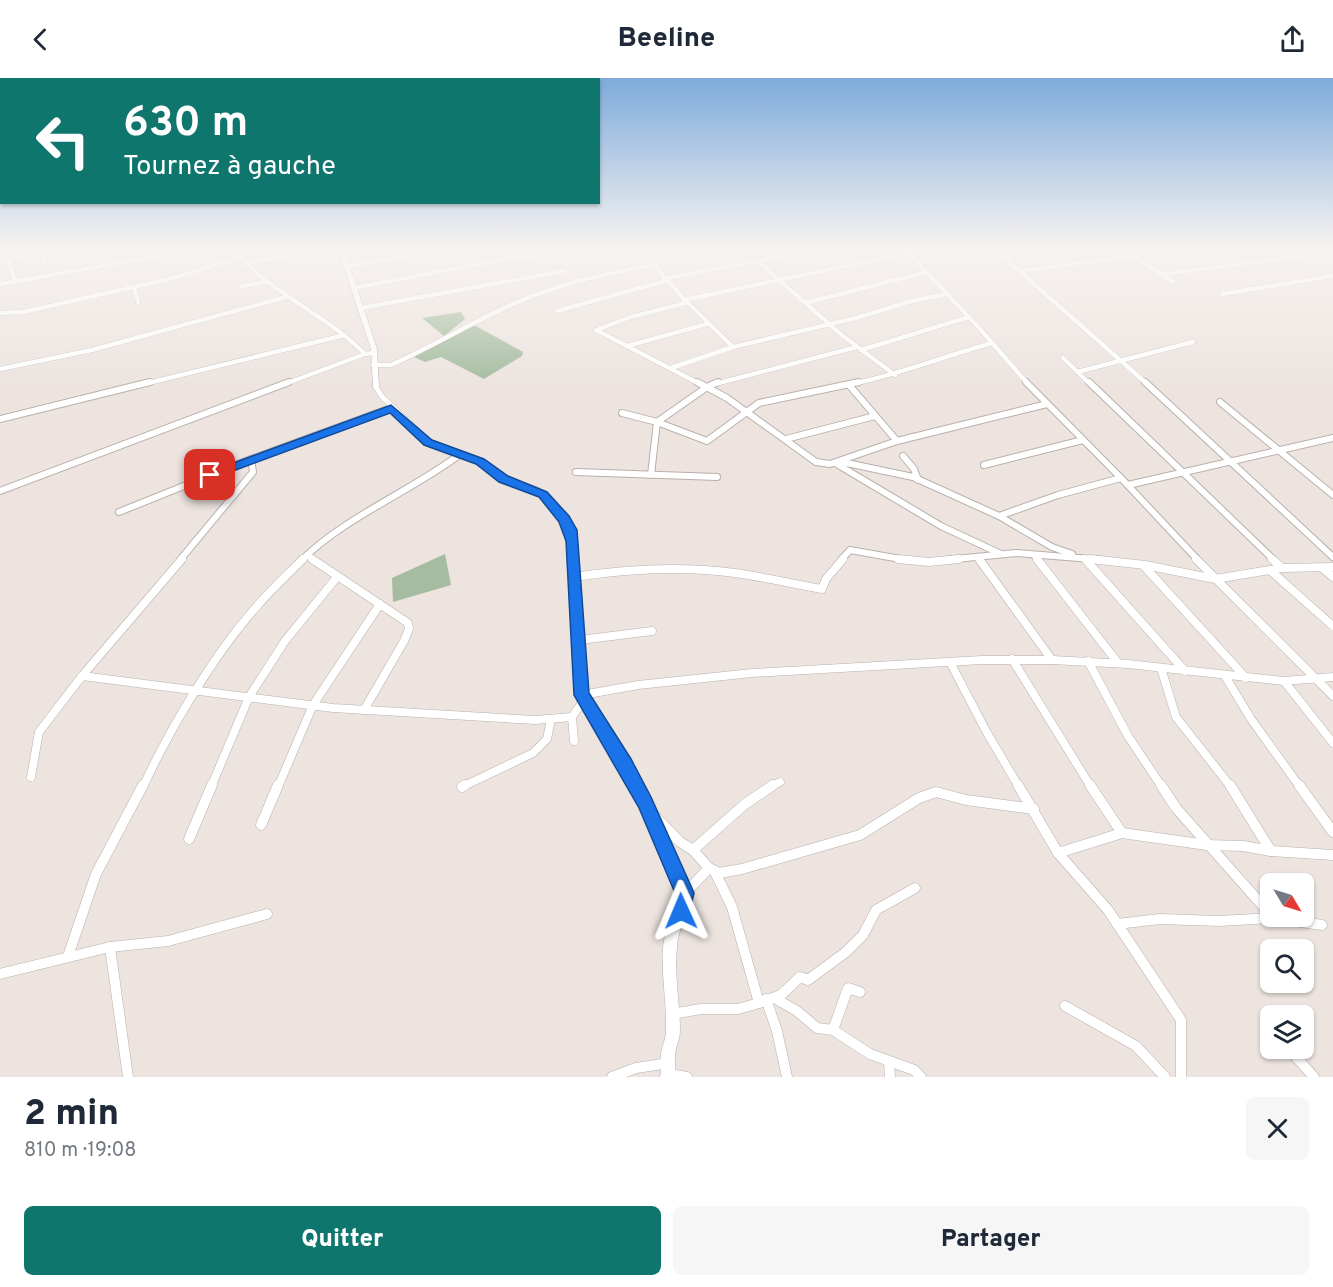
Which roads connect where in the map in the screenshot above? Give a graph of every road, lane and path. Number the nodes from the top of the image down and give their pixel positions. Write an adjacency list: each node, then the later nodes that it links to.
1 (109, 293): 22 (street)
2 (135, 293): 18 (street)
3 (280, 293): 16 (street)
4 (356, 293): 20 (street)
5 (445, 293): 20 (street)
6 (543, 293): 35 (street)
7 (621, 293): 21 (street)
8 (677, 293): 17 (street)
9 (725, 293): 17 (street)
10 (794, 293): 19 (street)
11 (846, 293): 19 (street)
12 (1045, 293): 34 (street)
13 (1231, 293): 15 (street)
14 (948, 294): 23 (street); 25 (street)
15 (1222, 294)
16 (286, 297): 26 (street); 37 (street)
17 (685, 301): 24 (street); 29 (street)
18 (138, 302)
19 (805, 303): 25 (street)
20 (361, 308): 32 (street)
21 (557, 311)
22 (0, 313)
23 (969, 317): 28 (street); 31 (street)
24 (707, 324): 29 (street); 30 (street)
25 (828, 324): 30 (street); 31 (street)
26 (345, 335): 32 (street); 48 (street)
27 (1193, 342): 34 (street)
28 (992, 343): 39 (street); 43 (street)
29 (627, 346): 36 (street)
30 (733, 347): 36 (street)
31 (859, 348): 39 (street); 41 (street)
32 (369, 353): 35 (street); 68 (street)
33 (1063, 358): 38 (street)
34 (1120, 361): 38 (street); 58 (street)
35 (374, 365): 44 (street)
36 (671, 368): 41 (street)
37 (0, 369)
38 (1077, 372): 62 (street)
39 (895, 375): 40 (street)
40 (849, 385): 45 (street); 47 (street)
41 (707, 387): 45 (street); 49 (street)
42 (1220, 402): 54 (street)
43 (1047, 404): 52 (street); 53 (street)
44 (391, 408): 55 (street); 57 (street)
45 (746, 410): 49 (street); 51 (street)
46 (622, 413): 49 (street)
47 (875, 416): 51 (street); 53 (street)
48 (0, 419)
49 (657, 422): 63 (street)
50 (1333, 438): 54 (street)
51 (786, 439): 59 (street)
52 (1083, 440): 60 (street); 65 (street)
53 (897, 441): 59 (street)
54 (1277, 449): 58 (street); 69 (street)
55 (459, 455): 72 (street); 84 (street)
56 (903, 456): 66 (street)
57 (251, 459): 70 (street); 98 (street)
58 (1229, 460): 62 (street); 76 (street)
59 (838, 462): 66 (street); 73 (street)
60 (984, 465)
61 (576, 472): 63 (street)
62 (1184, 474): 67 (street); 80 (street)
63 (651, 475): 64 (street)
64 (717, 477)
65 (1121, 478): 67 (street); 71 (street)
66 (918, 480): 71 (street)
67 (1128, 485): 86 (street)
68 (0, 491)
69 (1333, 495)
70 (119, 512)
71 (999, 516): 77 (street)
72 (307, 555): 83 (street); 104 (street)
73 (1002, 555): 74 (street); 75 (street)
74 (1034, 555): 77 (street); 95 (street)
75 (978, 557): 84 (street); 92 (street)
76 (1333, 557)
77 (1086, 559): 78 (street); 97 (street)
78 (1143, 565): 86 (street); 101 (street)
79 (1333, 567): 81 (street)
80 (1282, 568): 81 (street); 82 (street)
81 (1322, 568): 85 (street)
82 (1271, 571): 86 (street); 88 (street)
83 (337, 577): 87 (street); 107 (street)
84 (574, 577): 90 (street)
85 (1333, 578)
86 (1215, 579): 102 (street)
87 (380, 604): 108 (street); 109 (street)
88 (1333, 626)
89 (652, 631): 90 (street)
90 (580, 640): 105 (street)
91 (1012, 659): 92 (street); 94 (street); 121 (street)
92 (1052, 660): 93 (street)
93 (1088, 661): 95 (street); 123 (street)
94 (950, 662): 105 (street); 117 (street)
95 (1118, 663): 96 (street)
96 (1161, 668): 97 (street); 125 (street)
97 (1185, 671): 99 (street)
98 (82, 676): 104 (street); 114 (street)
99 (1224, 676): 101 (street); 120 (street)
100 (1333, 677): 102 (street)
101 (1247, 678): 103 (street)
102 (1316, 679): 103 (street); 106 (street)
103 (1284, 681): 113 (street)
104 (196, 692): 107 (street); 138 (street)
105 (582, 695): 110 (street); 118 (street)
106 (1333, 696)
107 (249, 697): 108 (street); 122 (street)
108 (313, 705): 109 (street); 119 (street)
109 (363, 710): 111 (street)
110 (572, 717): 111 (street); 112 (street)
111 (551, 719): 116 (street)
112 (573, 741)
113 (1333, 743)
114 (31, 777)
115 (780, 782): 124 (street)
116 (462, 787)
117 (1034, 809): 126 (street); 128 (street)
118 (648, 810): 124 (street); 130 (street)
119 (261, 825)
120 (1333, 832)
121 (1122, 833): 123 (street); 126 (street)
122 (189, 839)
123 (1207, 845): 125 (street); 131 (street)
124 (693, 850): 128 (street)
125 (1270, 851): 127 (street)
126 (1058, 853): 134 (street)
127 (1333, 855)
128 (712, 870): 130 (street); 141 (street)
129 (915, 888): 141 (street)
130 (685, 893): 143 (street)
131 (1260, 901)
132 (267, 914): 137 (street)
133 (1260, 917): 134 (street)
134 (1117, 924): 155 (street)
135 (1314, 924): 136 (street)
136 (1322, 925)
137 (110, 947): 138 (street); 148 (street)
138 (68, 956): 139 (street)
139 (0, 974)
140 (860, 992): 144 (street)
141 (766, 1000): 143 (street); 144 (street); 151 (street)
142 (1065, 1006): 154 (street)
143 (671, 1014): 147 (street)
144 (833, 1030): 146 (street)
145 (1298, 1059): 156 (street)
146 (889, 1062): 152 (street); 153 (street)
147 (668, 1072): 149 (street); 150 (street)
148 (128, 1077)
149 (612, 1077)
150 (687, 1077)
151 (787, 1077)
152 (890, 1077)
153 (921, 1077)
154 (1165, 1077)
155 (1182, 1077)
156 (1314, 1077)

